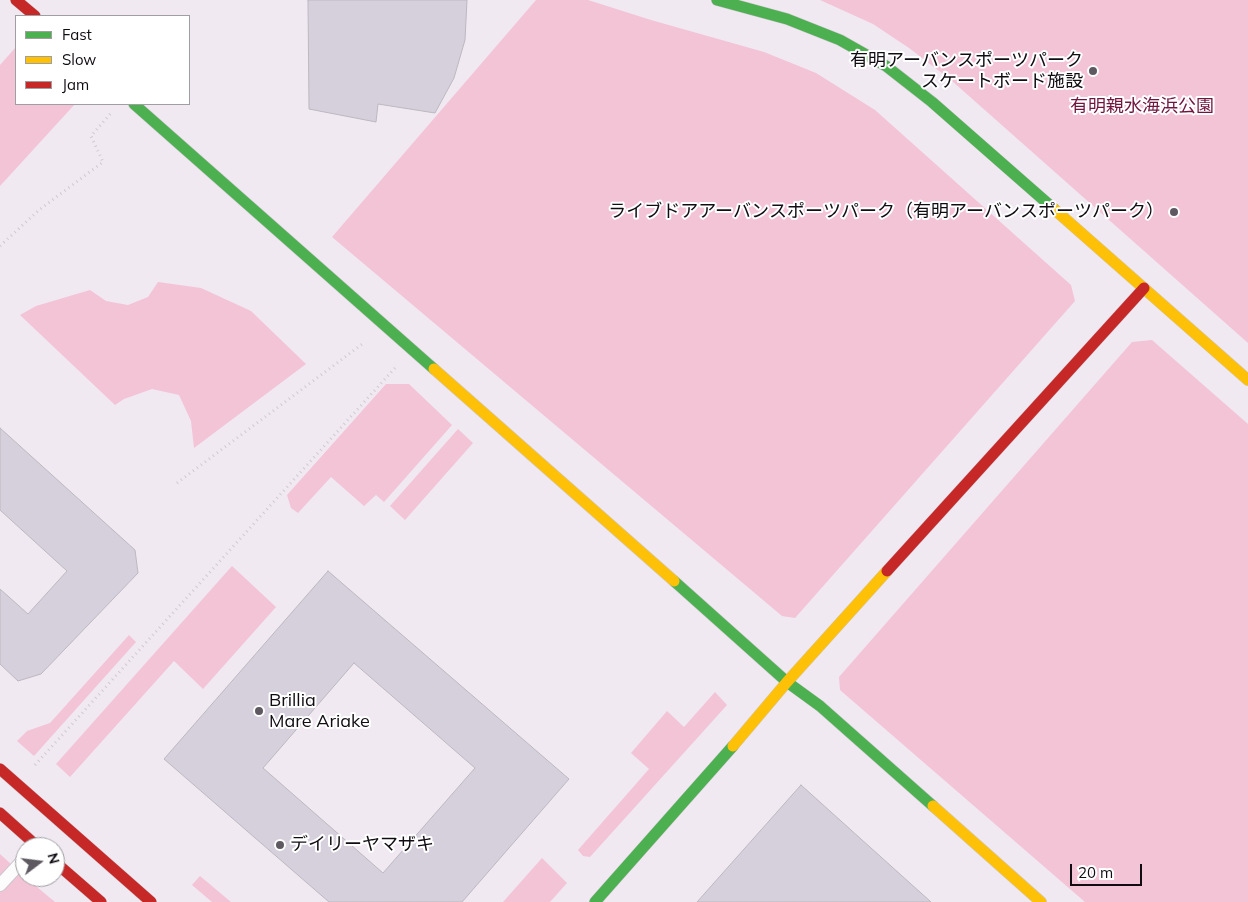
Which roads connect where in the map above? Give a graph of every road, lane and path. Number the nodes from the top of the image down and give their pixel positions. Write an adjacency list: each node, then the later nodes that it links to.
1 (16, 0): 3 (street)
2 (717, 0): 7 (street)
3 (34, 15)
4 (135, 105): 12 (street)
5 (115, 108): 6 (path)
6 (0, 246)
7 (1144, 288): 10 (street); 12 (street)
8 (366, 341): 11 (path)
9 (396, 367): 13 (path)
10 (1248, 380)
11 (177, 483)
12 (787, 682): 22 (street); 23 (street)
13 (35, 766)
14 (0, 769): 21 (street)
15 (0, 813): 16 (street)
16 (26, 837)
17 (15, 869): 19 (lane)
18 (65, 871): 20 (street)
19 (0, 885)
20 (100, 902)
21 (151, 902)
22 (595, 902)
23 (1041, 902)

